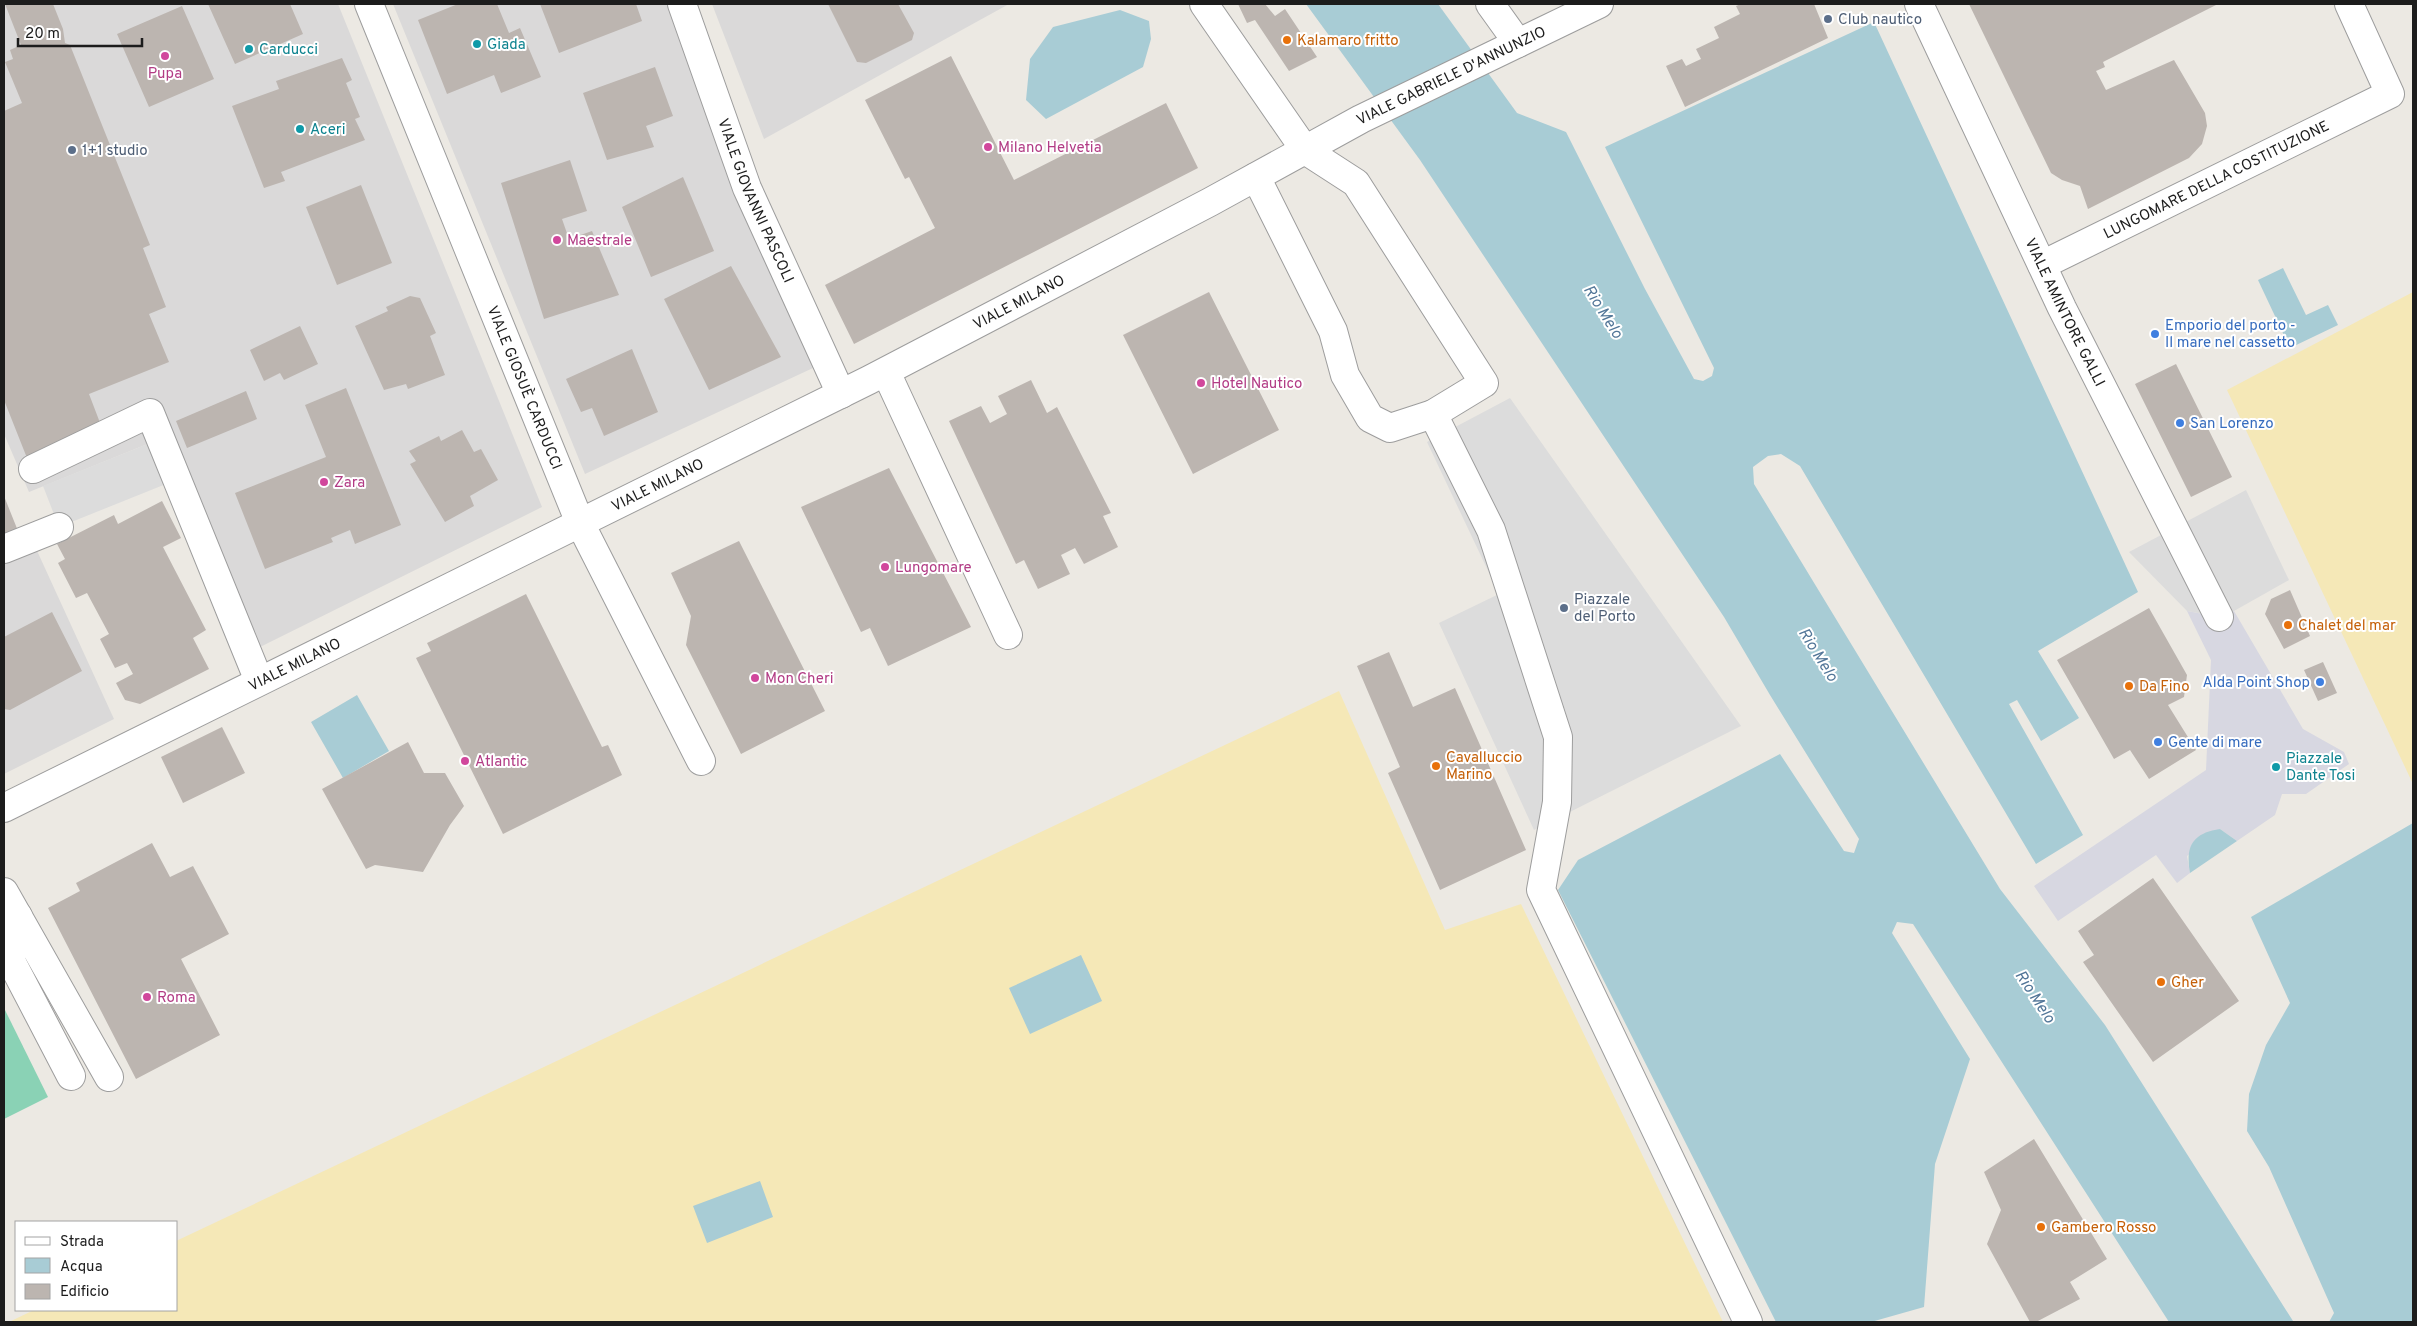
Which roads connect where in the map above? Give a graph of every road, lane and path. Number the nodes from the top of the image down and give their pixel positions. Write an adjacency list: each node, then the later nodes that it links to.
1 (369, 4): 16 (street, VIALE GIOSUÈ CARDUCCI)
2 (682, 4): 13 (street, VIALE GIOVANNI PASCOLI)
3 (1204, 4): 9 (street)
4 (1490, 4): 8 (street)
5 (1599, 4): 8 (street, VIALE GABRIELE D'ANNUNZIO)
6 (1918, 4): 11 (street, VIALE AMINTORE GALLI)
7 (2348, 4): 11 (street, LUNGOMARE DELLA COSTITUZIONE)
8 (1518, 43): 9 (street, VIALE GABRIELE D'ANNUNZIO)
9 (1305, 150): 10 (street, VIALE MILANO); 14 (street)
10 (1256, 177): 12 (street, VIALE MILANO); 14 (street)
11 (2042, 265): 19 (street, VIALE AMINTORE GALLI)
12 (886, 372): 13 (street, VIALE MILANO); 20 (street)
13 (841, 394): 16 (street, VIALE MILANO)
14 (1433, 414): 28 (street)
15 (33, 469): 21 (street)
16 (580, 523): 21 (street, VIALE MILANO); 22 (street, VIALE GIOSUÈ CARDUCCI)
17 (59, 527): 18 (street)
18 (4, 549)
19 (2219, 617)
20 (1008, 636)
21 (259, 682): 23 (street, VIALE MILANO)
22 (701, 761)
23 (4, 808)
24 (4, 892): 25 (street)
25 (18, 916): 26 (street); 27 (street)
26 (72, 1076)
27 (109, 1077)
28 (1748, 1322)

